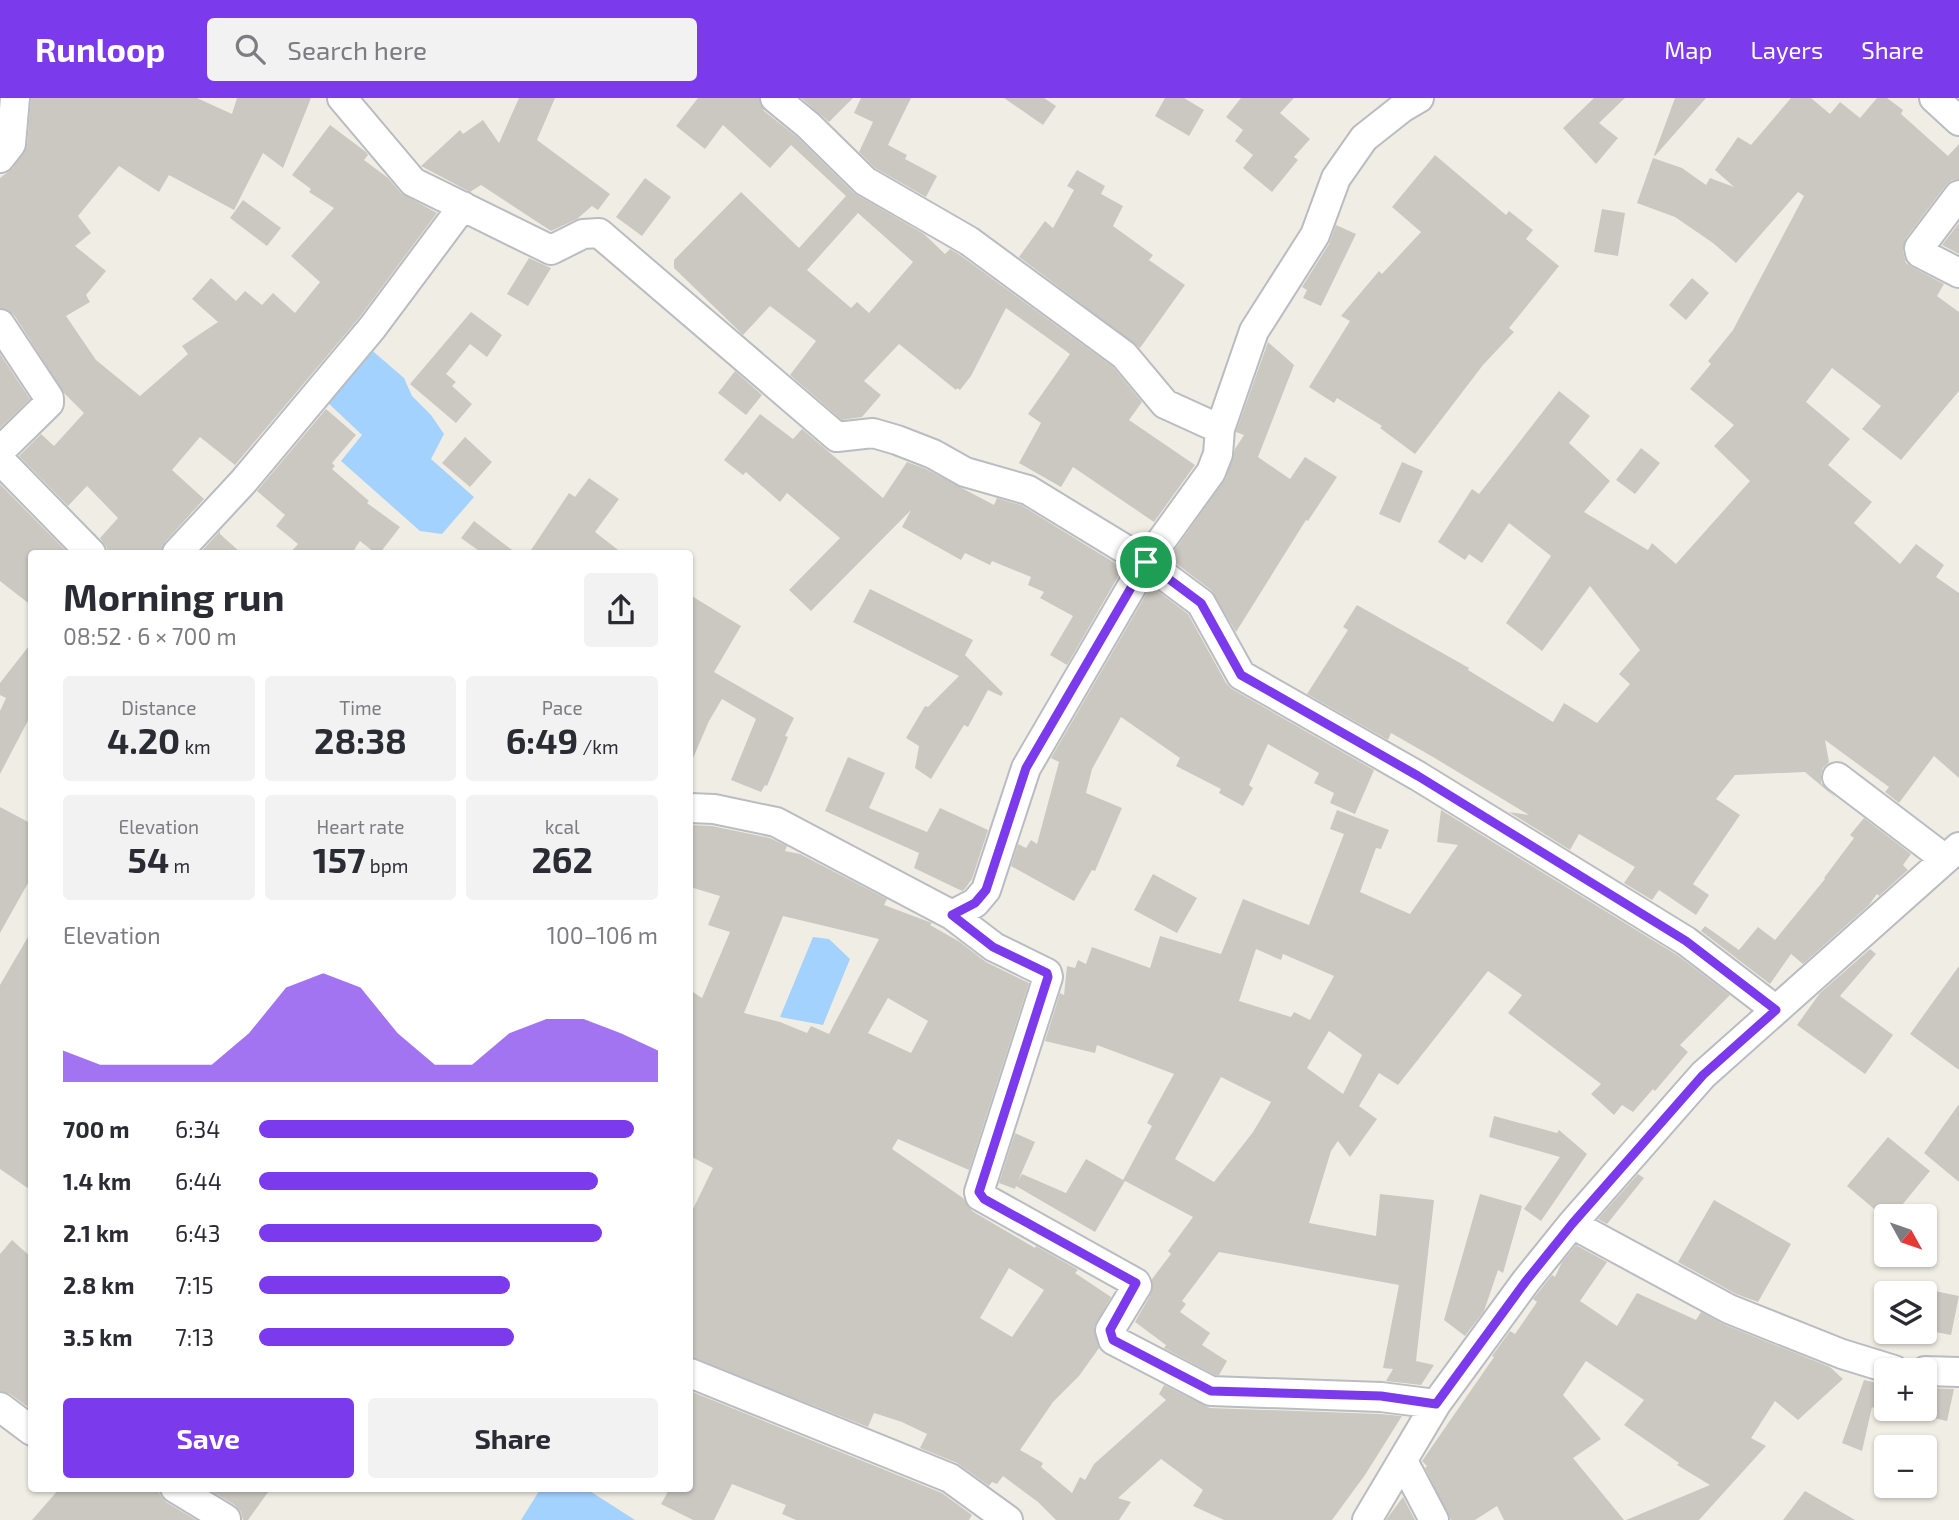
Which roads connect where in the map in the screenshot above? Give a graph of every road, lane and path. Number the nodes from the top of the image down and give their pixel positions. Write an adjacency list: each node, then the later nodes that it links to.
1 (15, 98): 7 (street)
2 (342, 98): 9 (street)
3 (775, 98): 12 (street)
4 (1419, 98): 12 (street)
5 (1934, 98): 6 (street)
6 (1959, 121)
7 (0, 158)
8 (1959, 195): 10 (street)
9 (463, 206): 16 (street); 17 (street)
10 (1959, 273)
11 (0, 324): 13 (street)
12 (1220, 429): 17 (street)
13 (0, 451)
14 (0, 460): 15 (street)
15 (88, 550)
16 (180, 550)
17 (1146, 562): 21 (street); 22 (street)
18 (1837, 777): 20 (street)
19 (693, 808): 21 (street)
20 (1952, 853): 22 (street)
21 (952, 915): 28 (street)
22 (1776, 1010): 23 (street)
23 (1572, 1224): 24 (street); 28 (street)
24 (1874, 1364)
25 (1937, 1371): 26 (street)
26 (1959, 1372)
27 (693, 1374): 34 (street)
28 (1436, 1404): 31 (street)
29 (0, 1407): 30 (street)
30 (28, 1428)
31 (1404, 1461): 35 (street); 36 (street)
32 (182, 1492): 33 (street)
33 (226, 1519)
34 (1008, 1520)
35 (1367, 1520)
36 (1434, 1520)

